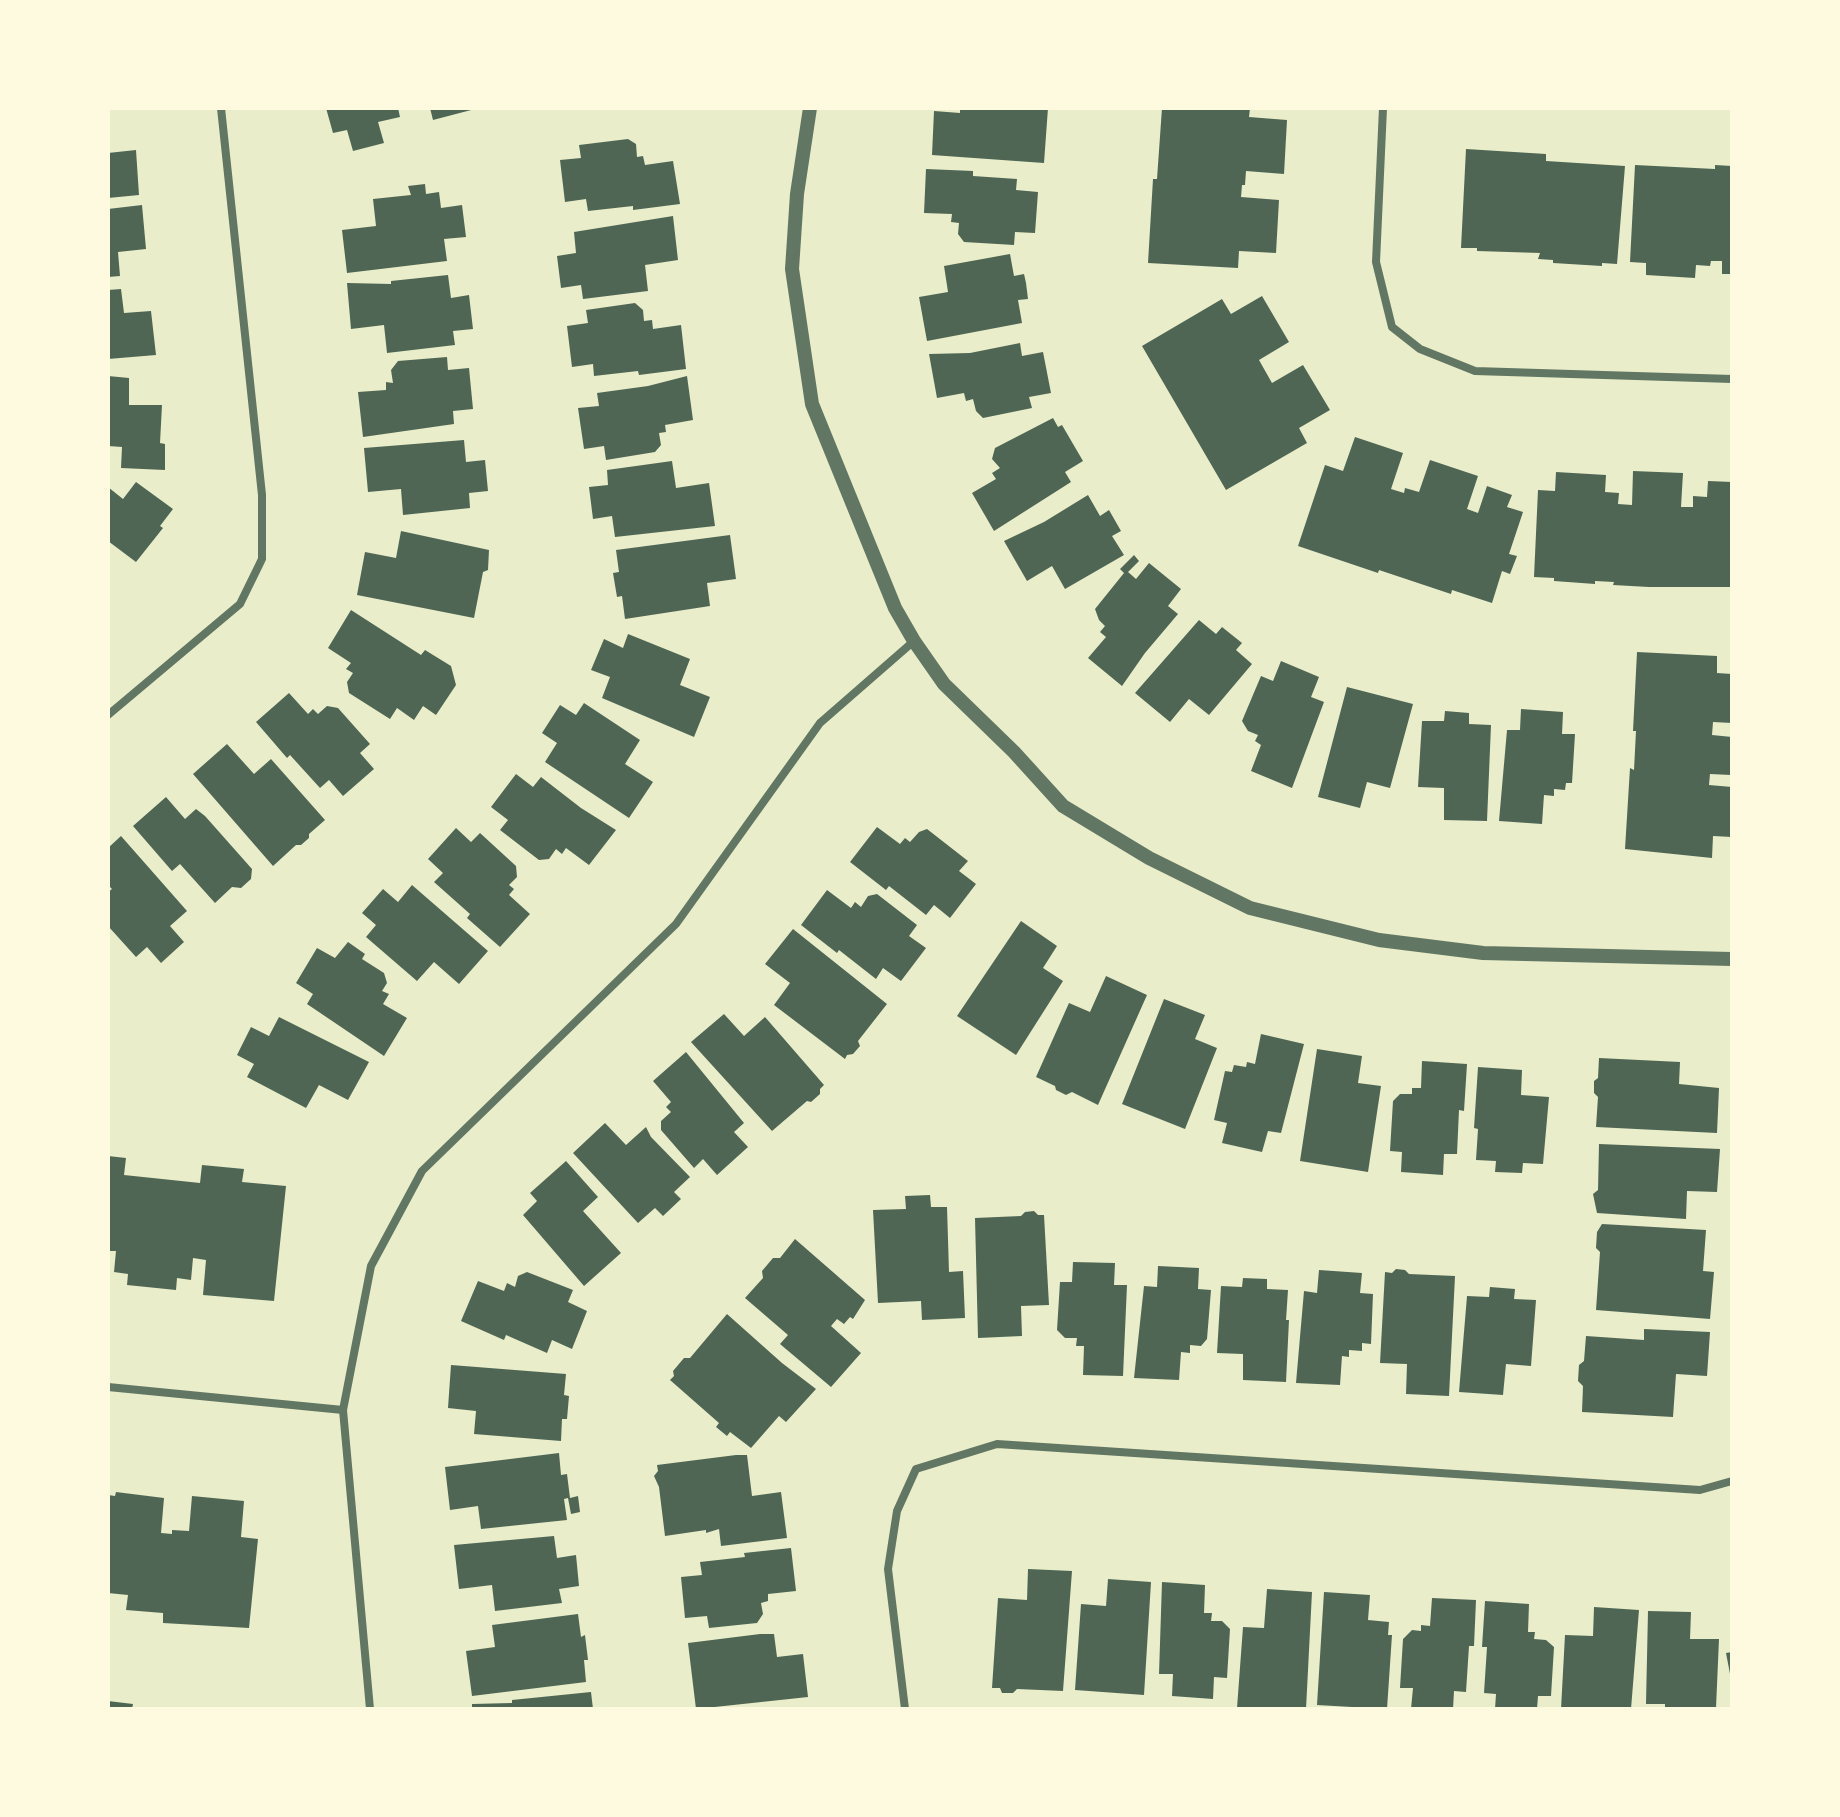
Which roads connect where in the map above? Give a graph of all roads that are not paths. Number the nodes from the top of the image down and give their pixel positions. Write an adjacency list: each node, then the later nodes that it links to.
1 (221, 108): 6 (street)
2 (810, 108): 5 (street)
3 (1383, 108): 4 (street)
4 (1732, 379)
5 (914, 641): 7 (street); 9 (street)
6 (108, 715)
7 (1732, 959)
8 (108, 1387): 9 (street)
9 (343, 1410): 11 (street)
10 (1732, 1481): 12 (street)
11 (370, 1709)
12 (905, 1709)

